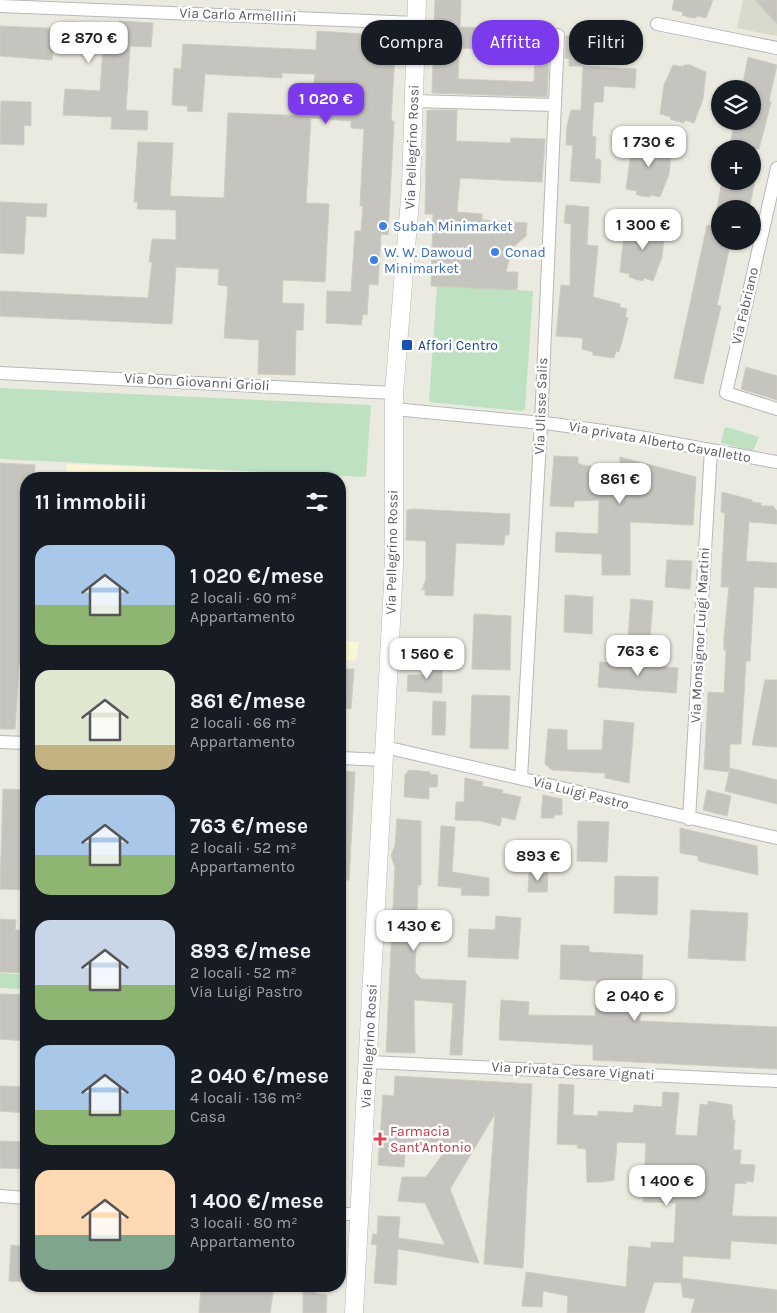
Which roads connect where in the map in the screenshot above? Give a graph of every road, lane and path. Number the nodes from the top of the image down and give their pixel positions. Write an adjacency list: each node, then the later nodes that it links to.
1 (417, 0): 5 (main road, Via Pellegrino Rossi)
2 (45, 4): 3 (street, Via Carlo Armellini); 4 (street, Via Carlo Armellini)
3 (0, 6)
4 (375, 20)
5 (416, 20)
6 (657, 24): 7 (street)
7 (777, 48)
8 (415, 65): 10 (main road, Via Pellegrino Rossi)
9 (556, 65): 11 (street, Via Ulisse Salis)
10 (414, 101): 11 (street); 14 (main road, Via Pellegrino Rossi)
11 (554, 105): 16 (street, Via Ulisse Salis)
12 (777, 168): 15 (street, Via Fabriano)
13 (0, 373): 14 (street, Via Don Giovanni Grioli)
14 (394, 401): 16 (street, Via privata Alberto Cavalletto); 21 (main road, Via Pellegrino Rossi)
15 (777, 408)
16 (541, 423): 17 (street, Via privata Alberto Cavalletto); 23 (street, Via Ulisse Salis)
17 (711, 450): 18 (street, Via privata Alberto Cavalletto); 24 (street, Via Monsignor Luigi Martini)
18 (777, 462)
19 (0, 742): 20 (street)
20 (20, 743)
21 (384, 753): 22 (street, Via Luigi Pastro); 23 (street, Via Luigi Pastro); 26 (main road, Via Pellegrino Rossi)
22 (346, 757)
23 (521, 778): 24 (street, Via Luigi Pastro)
24 (689, 819): 25 (street, Via Luigi Pastro)
25 (777, 838)
26 (369, 1062): 27 (street, Via privata Cesare Vignati); 31 (main road, Via Pellegrino Rossi)
27 (777, 1081)
28 (0, 1196): 29 (street)
29 (20, 1198)
30 (346, 1214): 31 (street)
31 (358, 1214): 32 (main road, Via Pellegrino Rossi)
32 (354, 1313)

